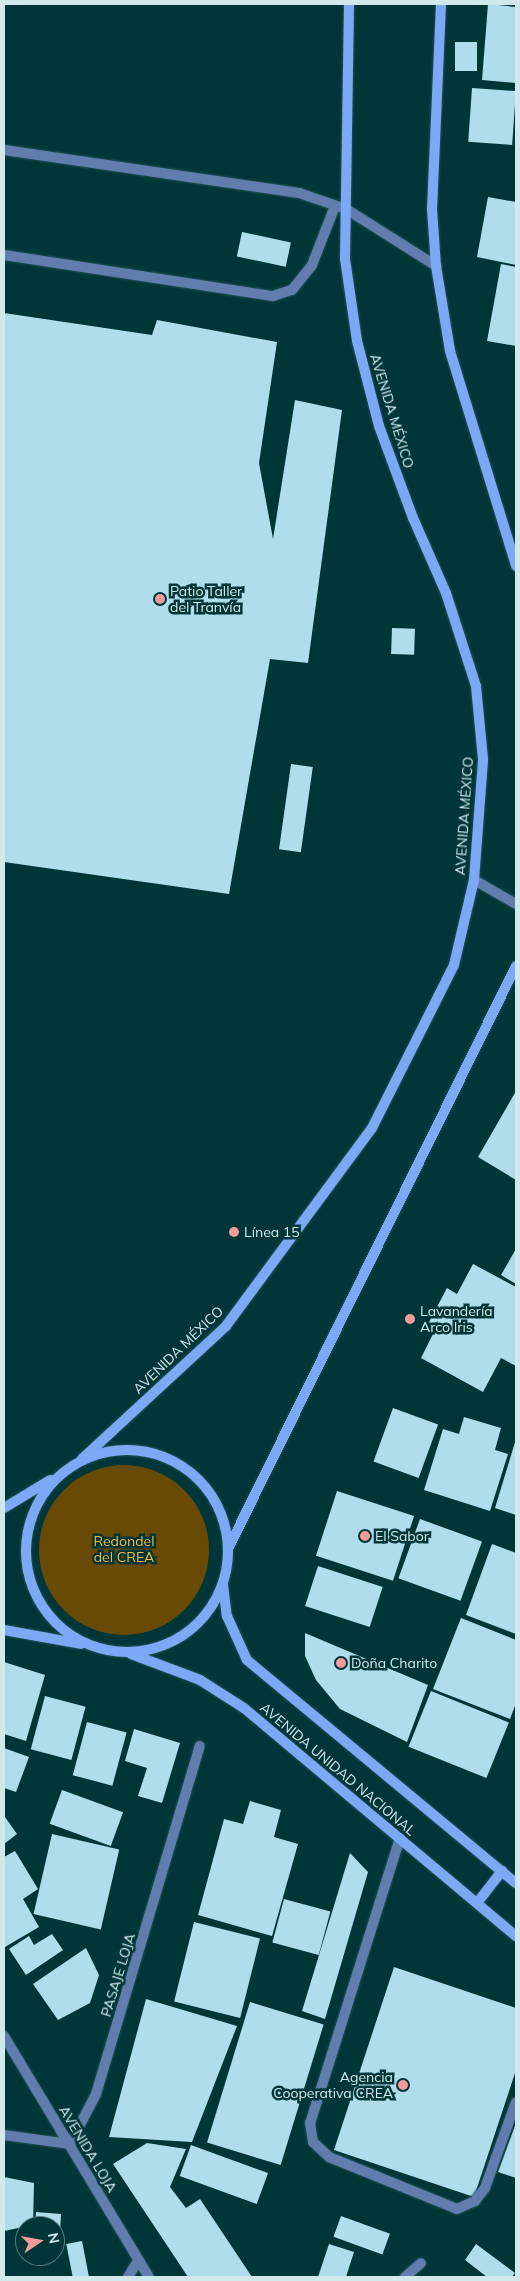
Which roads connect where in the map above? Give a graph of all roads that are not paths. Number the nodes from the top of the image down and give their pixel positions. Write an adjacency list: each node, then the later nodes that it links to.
1 (349, 4): 5 (main road, AVENIDA MÉXICO)
2 (440, 4): 7 (main road)
3 (4, 150): 4 (street)
4 (336, 206): 5 (street); 6 (street)
5 (346, 209): 7 (street); 9 (main road, AVENIDA MÉXICO)
6 (4, 255)
7 (436, 266): 8 (main road)
8 (516, 566)
9 (474, 880): 10 (street); 12 (main road, AVENIDA MÉXICO)
10 (516, 904)
11 (516, 966): 15 (main road)
12 (82, 1459): 13 (main road); 15 (main road)
13 (56, 1477): 14 (main road); 18 (main road)
14 (4, 1508)
15 (228, 1549): 16 (main road)
16 (223, 1583): 19 (main road); 22 (main road, AVENIDA UNIDAD NACIONAL)
17 (4, 1630): 18 (main road)
18 (94, 1647): 19 (main road)
19 (125, 1652): 21 (main road, AVENIDA UNIDAD NACIONAL)
20 (200, 1746): 29 (street, PASAJE LOJA)
21 (400, 1838): 24 (main road, AVENIDA UNIDAD NACIONAL); 27 (street)
22 (502, 1871): 23 (main road, AVENIDA UNIDAD NACIONAL); 24 (main road)
23 (516, 1882)
24 (477, 1903): 25 (main road, AVENIDA UNIDAD NACIONAL)
25 (516, 1936)
26 (4, 2036): 29 (street, AVENIDA LOJA)
27 (516, 2102)
28 (4, 2135): 29 (street)
29 (70, 2144): 30 (street, AVENIDA LOJA)
30 (138, 2261): 32 (street); 33 (street, AVENIDA LOJA)
31 (421, 2263): 34 (street)
32 (128, 2277)
33 (149, 2277)
34 (406, 2277)

